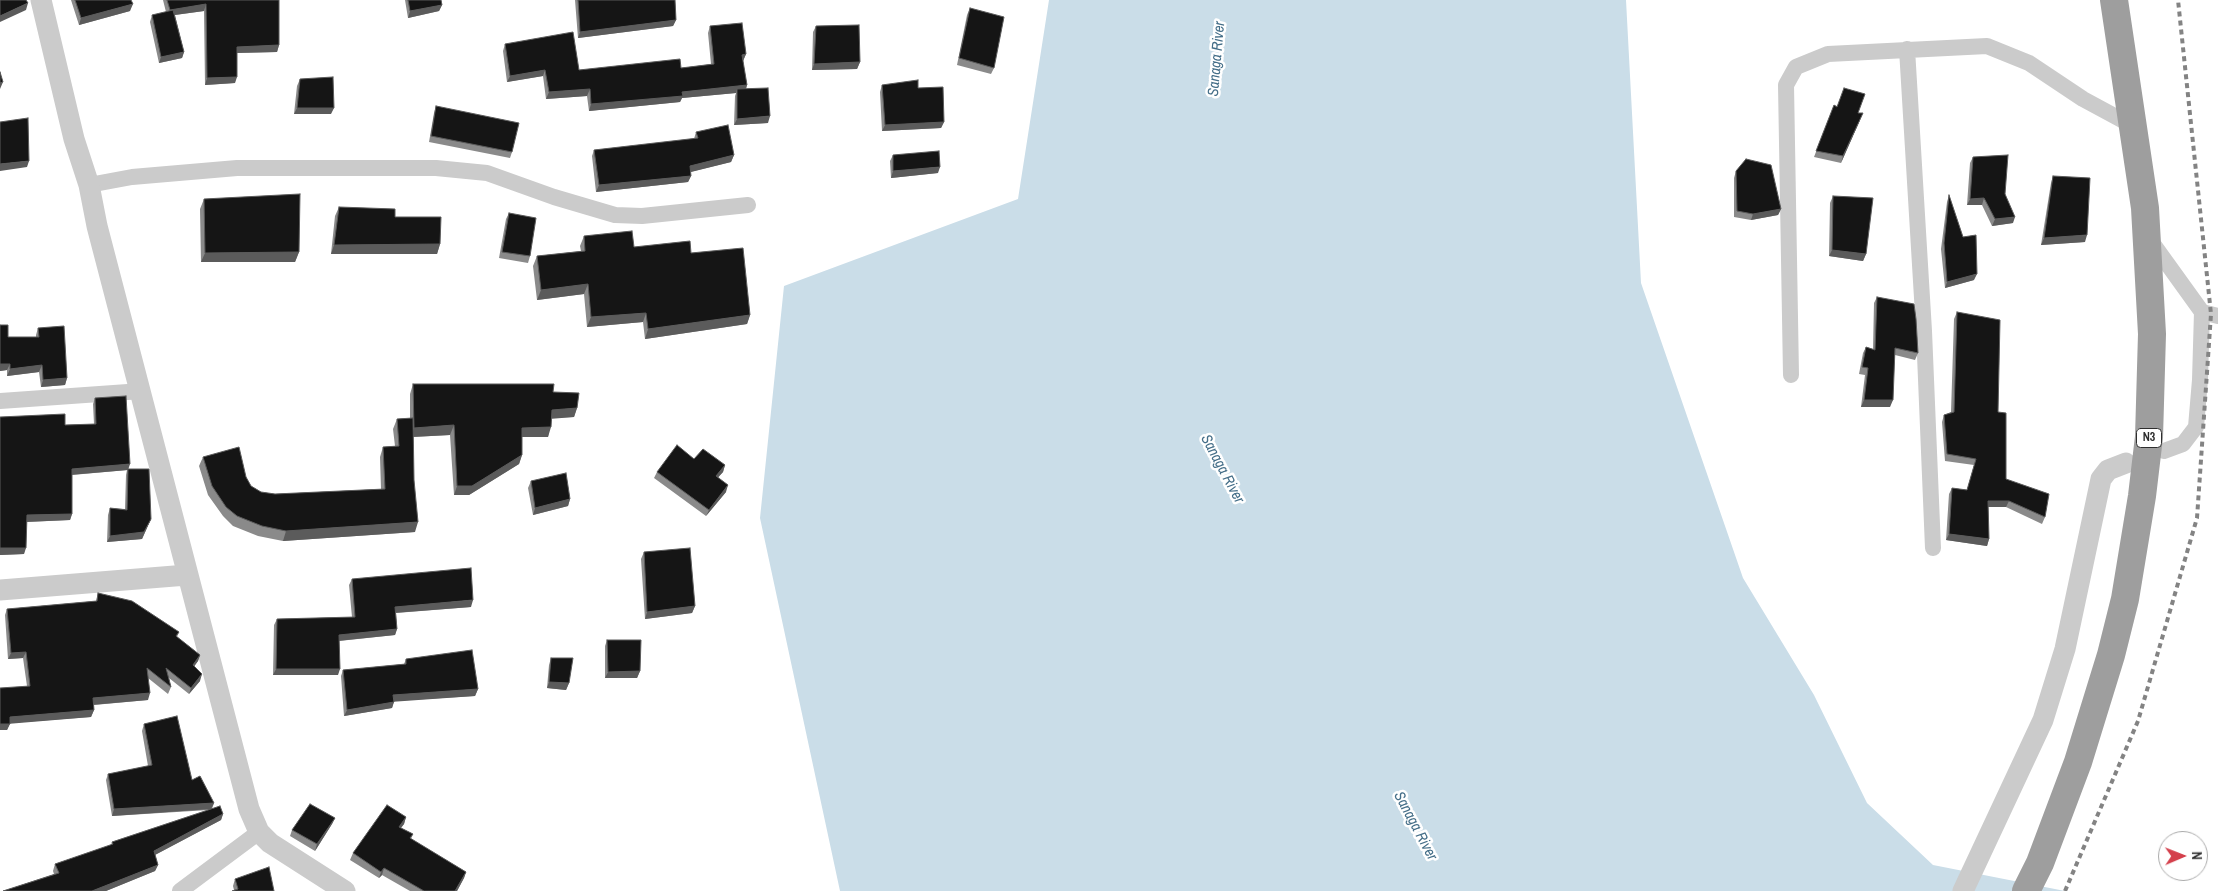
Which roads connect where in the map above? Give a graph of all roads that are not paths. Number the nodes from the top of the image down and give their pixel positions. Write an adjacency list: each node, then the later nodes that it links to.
1 (41, 0): 5 (street)
2 (2114, 0): 4 (highway, N3)
3 (1907, 49): 4 (street); 9 (street); 14 (street)
4 (2133, 126): 7 (highway, N3)
5 (89, 185): 6 (street); 10 (street)
6 (748, 205)
7 (2147, 236): 8 (street); 21 (highway, N3)
8 (2210, 314): 12 (street)
9 (1791, 375)
10 (142, 391): 11 (street); 15 (street)
11 (0, 400)
12 (2164, 451)
13 (2126, 462): 20 (street)
14 (1933, 548)
15 (187, 576): 16 (street); 17 (street)
16 (0, 590)
17 (259, 832): 18 (street); 19 (street)
18 (180, 891)
19 (345, 891)
20 (1963, 891)
21 (2026, 891)

